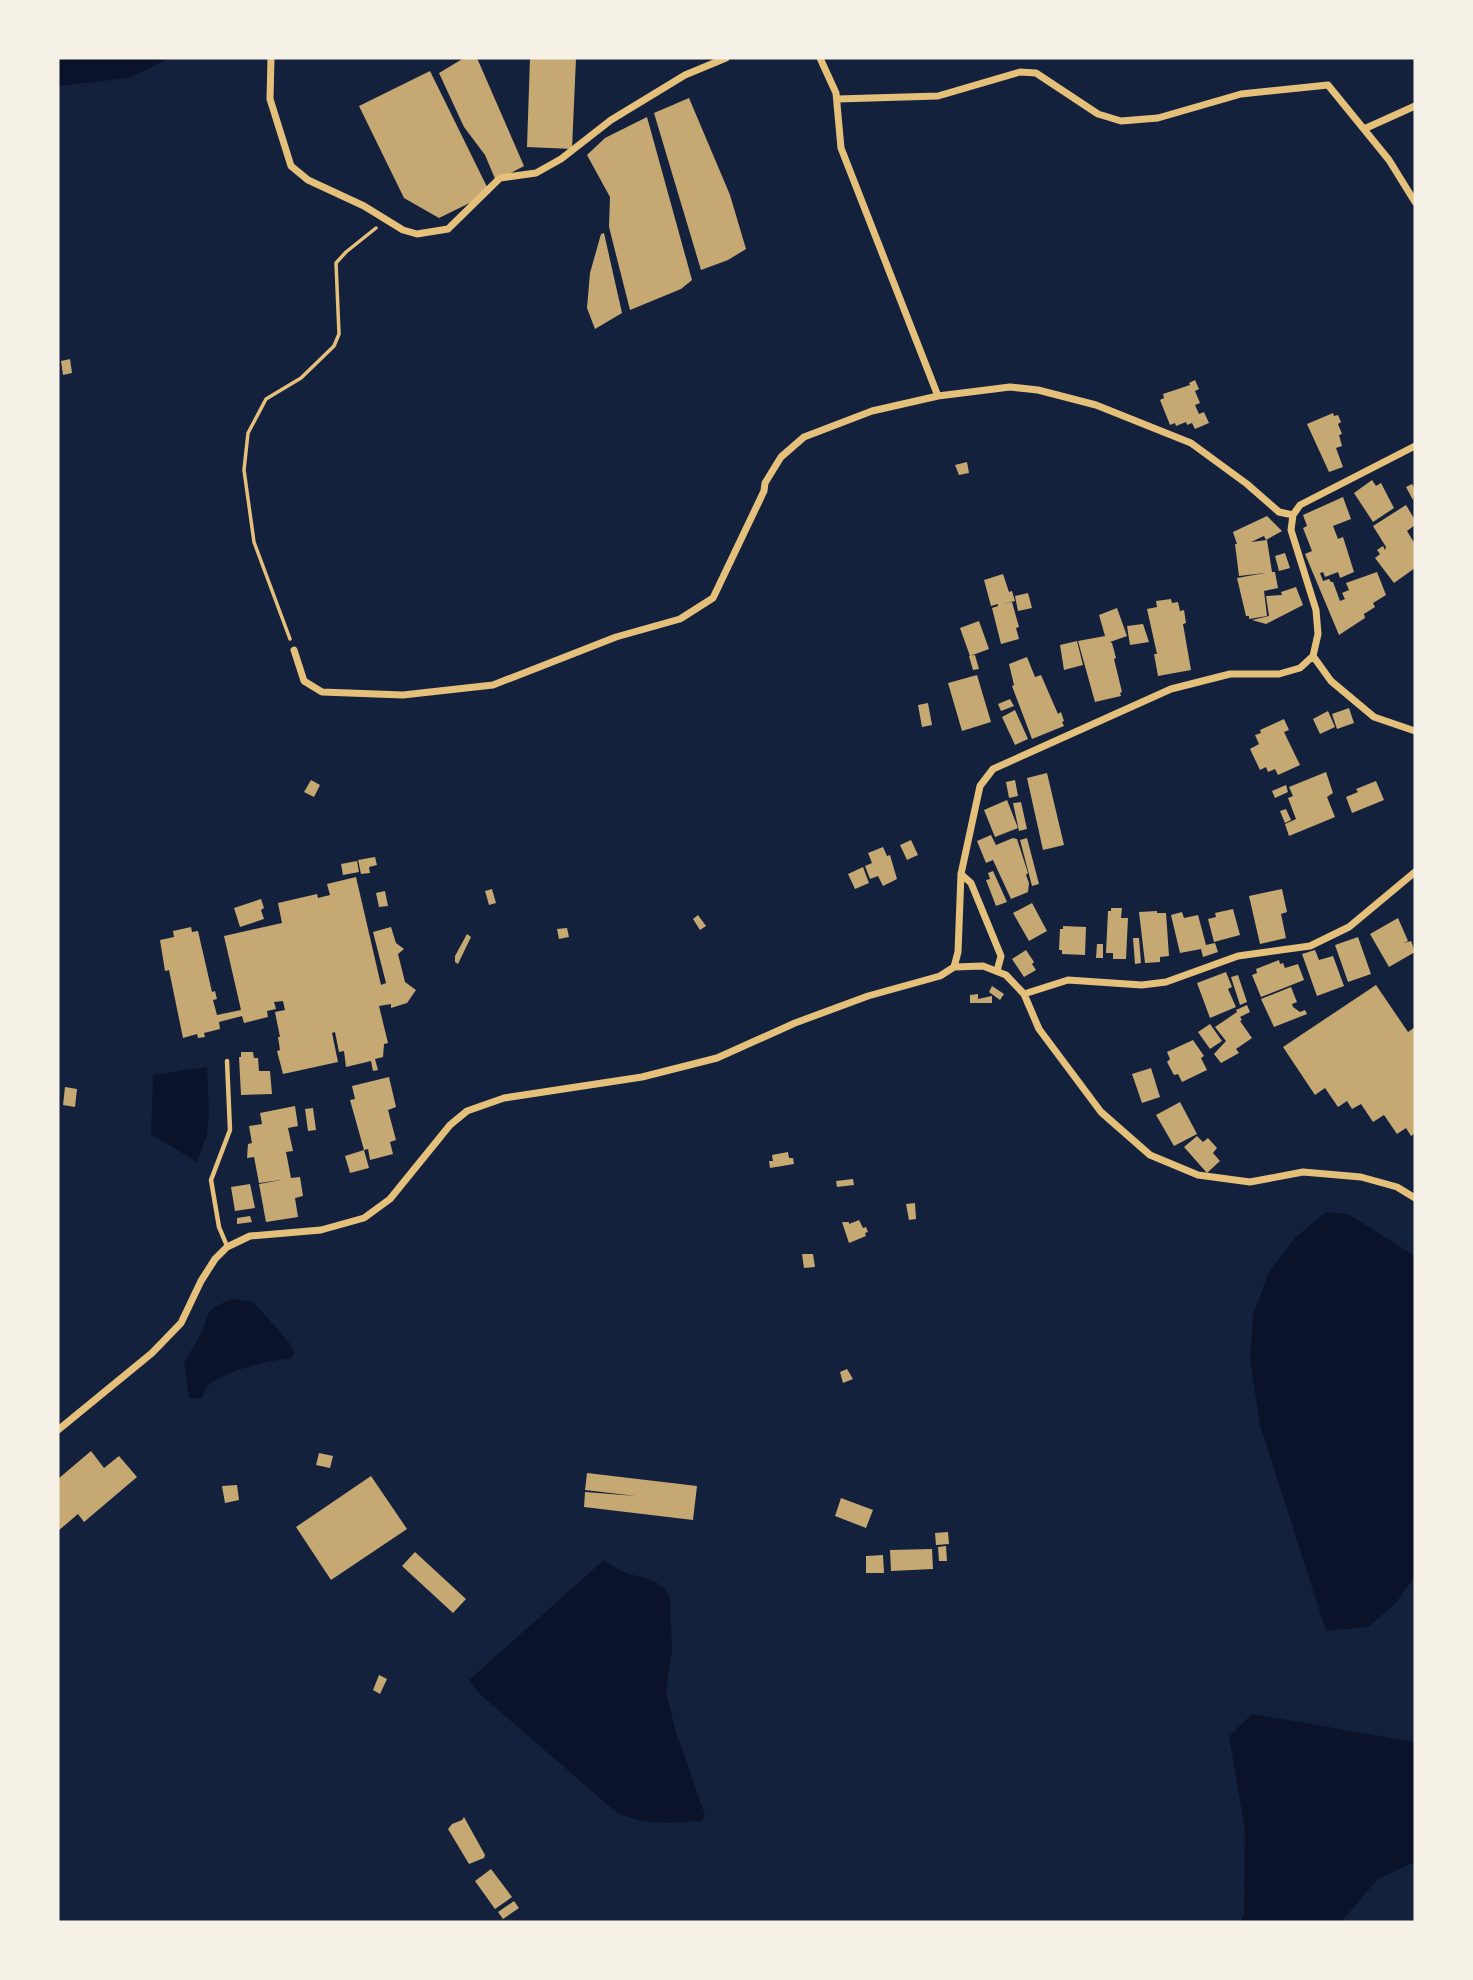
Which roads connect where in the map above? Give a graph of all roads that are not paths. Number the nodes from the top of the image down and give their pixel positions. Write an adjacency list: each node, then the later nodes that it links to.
1 (271, 58): 2 (street)
2 (726, 58)
3 (820, 58): 4 (street)
4 (836, 99): 6 (street); 8 (street)
5 (1415, 106): 6 (street)
6 (1364, 129): 7 (street)
7 (1415, 202)
8 (938, 396): 10 (street); 11 (street)
9 (1415, 446): 10 (street)
10 (1293, 515): 12 (street)
11 (294, 650)
12 (1313, 656): 13 (street); 15 (street)
13 (1415, 731)
14 (1415, 872): 18 (street)
15 (961, 874): 16 (street); 17 (street)
16 (954, 968): 17 (street); 21 (street)
17 (997, 971): 18 (street)
18 (1024, 994): 20 (street)
19 (227, 1061): 21 (lane)
20 (1415, 1198)
21 (227, 1247): 22 (street)
22 (58, 1430)

